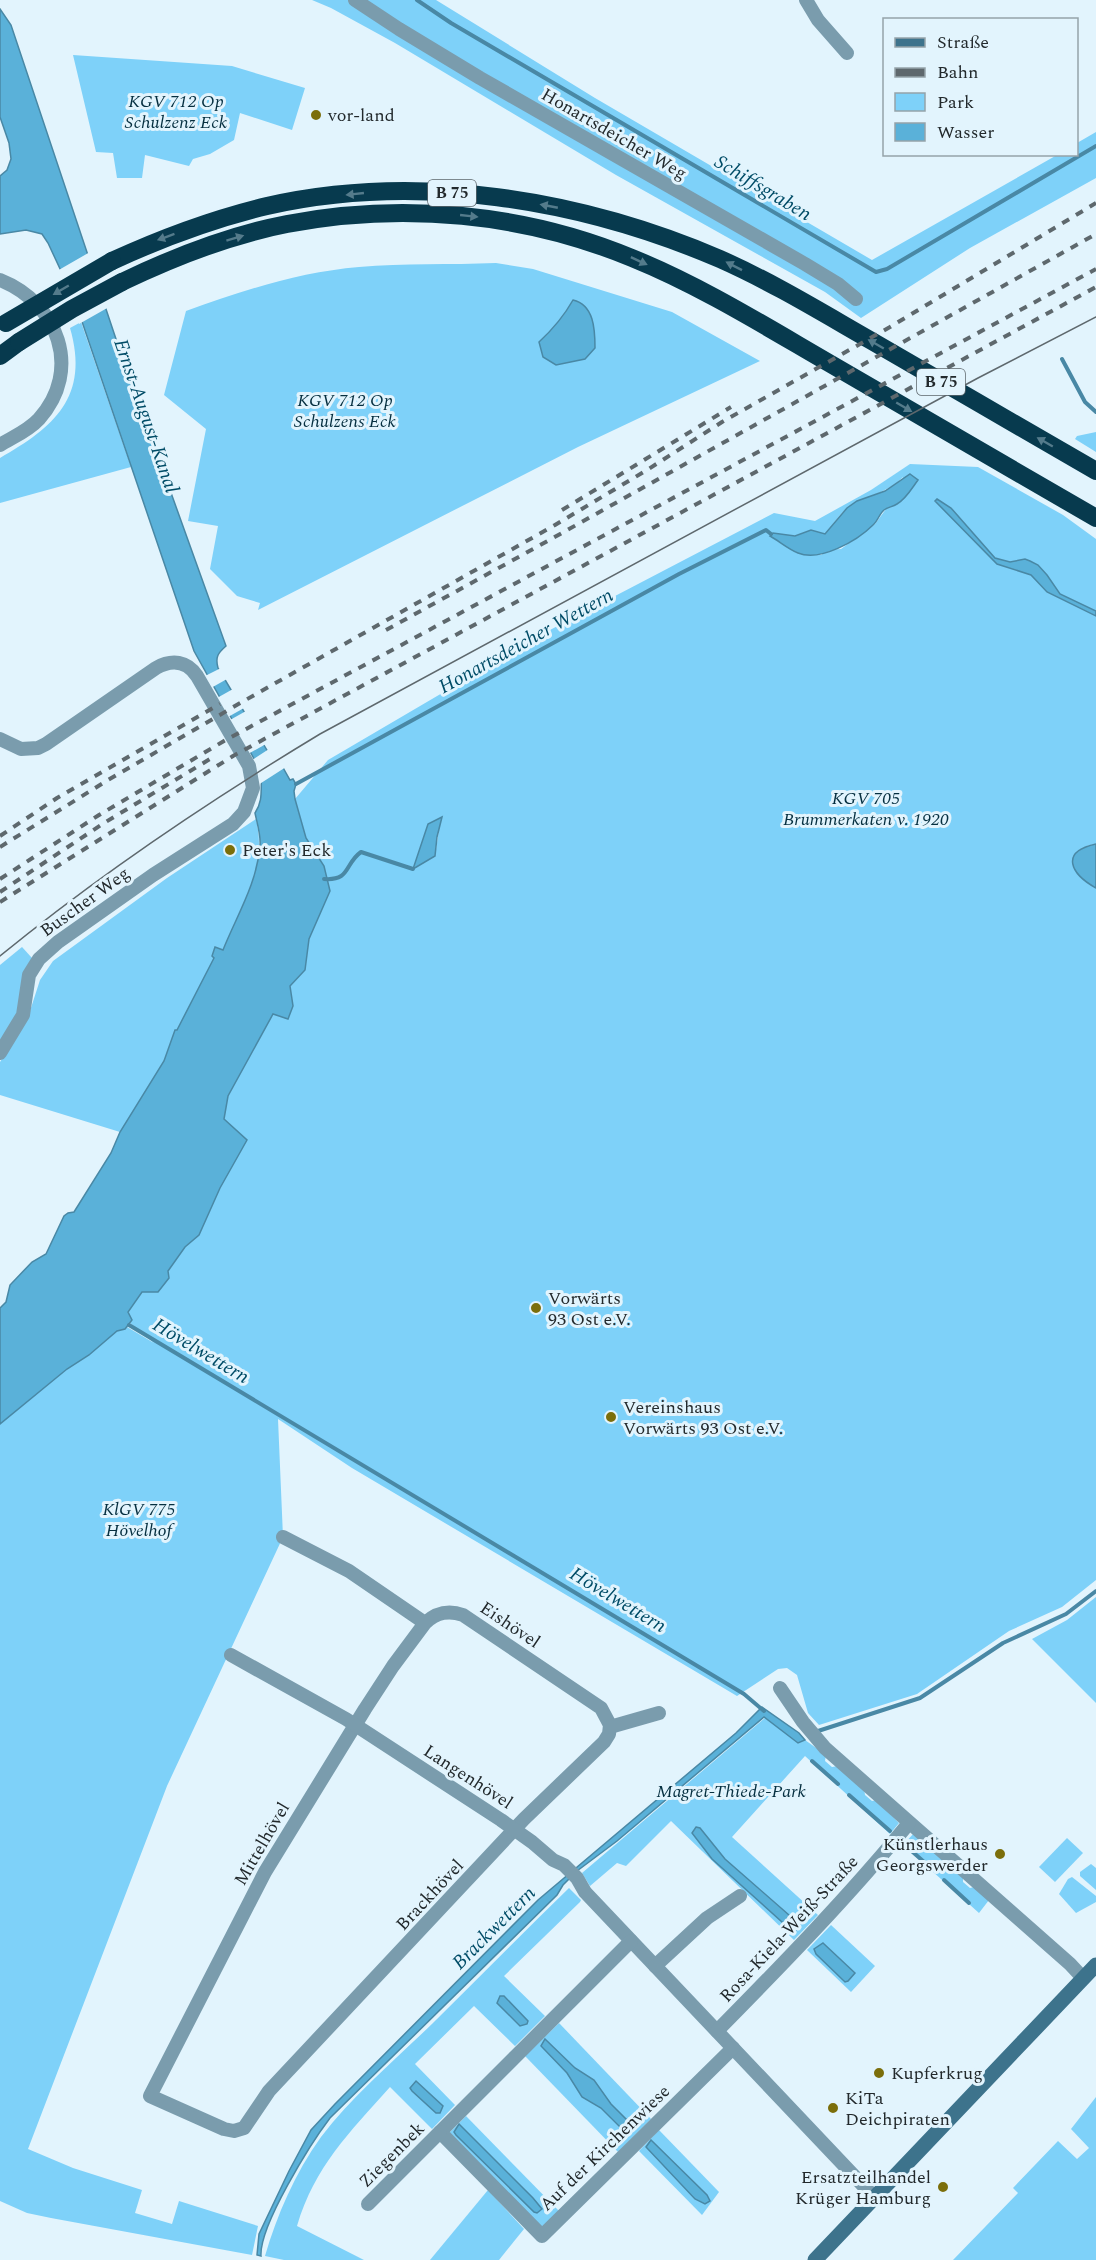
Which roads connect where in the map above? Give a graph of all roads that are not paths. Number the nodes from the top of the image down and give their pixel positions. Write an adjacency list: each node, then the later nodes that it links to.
1 (355, 0): 5 (street, Honartsdeicher Weg)
2 (806, 0): 3 (street)
3 (846, 52)
4 (0, 280): 8 (street)
5 (856, 299)
6 (3, 325): 9 (highway, B 75, one-way to 6, bridge)
7 (0, 356): 10 (highway, B 75, one-way to 10, bridge)
8 (0, 445)
9 (1096, 471)
10 (1092, 518)
11 (0, 739): 12 (street, Buscher Weg)
12 (0, 1053)
13 (283, 1538): 14 (street)
14 (425, 1623): 18 (street, Mittelhövel); 19 (street, Eishövel)
15 (231, 1655): 18 (street, Langenhövel)
16 (780, 1688): 20 (street)
17 (659, 1713): 19 (street)
18 (356, 1725): 21 (street, Langenhövel); 29 (street, Mittelhövel)
19 (610, 1727): 21 (street, Brackhövel)
20 (909, 1823): 26 (street); 27 (street, Rosa-Kiela-Weiß-Straße)
21 (514, 1830): 23 (street, Langenhövel); 29 (street, Brackhövel)
22 (740, 1896): 25 (street)
23 (631, 1941): 25 (street, Langenhövel); 30 (street)
24 (1096, 1965): 26 (street)
25 (655, 1966): 27 (street, Langenhövel)
26 (1083, 1978): 31 (street)
27 (717, 2031): 28 (street, Langenhövel)
28 (733, 2048): 30 (street, Auf der Kirchenwiese); 31 (street, Langenhövel)
29 (244, 2128)
30 (440, 2132): 32 (street, Ziegenbek)
31 (875, 2198): 33 (street)
32 (368, 2204)
33 (815, 2260)

